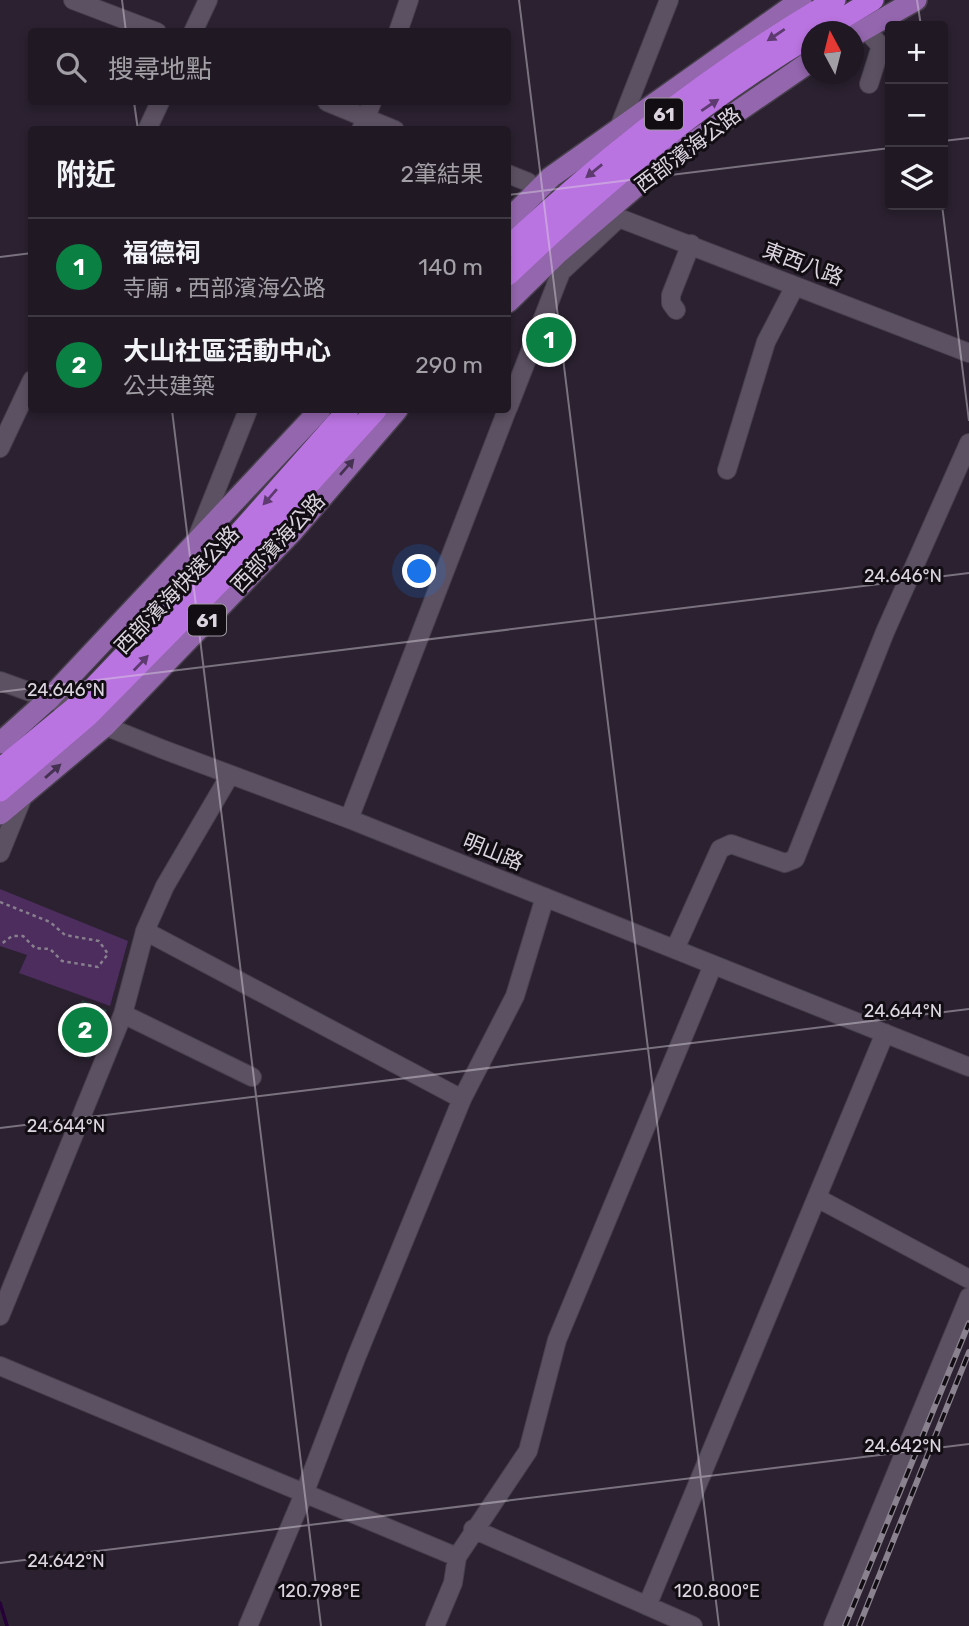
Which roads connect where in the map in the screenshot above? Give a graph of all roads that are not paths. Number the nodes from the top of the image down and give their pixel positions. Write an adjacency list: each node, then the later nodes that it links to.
1 (74, 0): 10 (street)
2 (208, 0): 11 (street)
3 (409, 0): 12 (street)
4 (801, 0): 21 (main road, 61)
5 (835, 0): 26 (highway, 61, one-way to 26)
6 (873, 0): 9 (highway)
7 (916, 0): 13 (main road)
8 (663, 2): 21 (street)
9 (838, 21)
10 (147, 28)
11 (195, 28)
12 (399, 28)
13 (864, 30)
14 (864, 36): 17 (street)
15 (801, 43): 26 (highway, 61, one-way to 15)
16 (801, 68): 31 (main road, 西部濱海公路 / 61)
17 (869, 84)
18 (159, 105): 22 (street)
19 (335, 105): 20 (street)
20 (366, 116): 23 (street)
21 (620, 125): 27 (main road, 61)
22 (150, 126)
23 (387, 126)
24 (511, 175): 25 (street)
25 (528, 182)
26 (568, 204): 28 (highway); 30 (highway, 61); 32 (highway, 61); 33 (highway)
27 (511, 217)
28 (511, 239)
29 (691, 244): 31 (street, 東西八路); 34 (street, 東西八路); 36 (street)
30 (511, 245)
31 (560, 262): 35 (main road, 西部濱海公路 / 61); 39 (street)
32 (511, 271)
33 (511, 282)
34 (795, 285): 37 (street, 東西八路); 48 (street)
35 (511, 300)
36 (676, 310)
37 (969, 353)
38 (28, 388): 47 (street)
39 (511, 398)
40 (247, 413): 49 (street)
41 (317, 413): 49 (main road)
42 (345, 413): 52 (highway, 西部濱海快速公路 / 61, one-way to 52)
43 (373, 413): 52 (highway, 西部濱海快速公路 / 61, one-way to 43)
44 (394, 413): 52 (main road, 西部濱海公路 / 61, one-way to 44)
45 (505, 413): 59 (street)
46 (969, 443): 63 (street)
47 (0, 448)
48 (727, 470)
49 (196, 541): 51 (main road)
50 (0, 681): 51 (street, 明山路)
51 (49, 699): 52 (street, 明山路); 53 (main road)
52 (89, 716): 54 (highway, 西部濱海快速公路 / 61); 55 (street, 明山路); 56 (highway, 西部濱海快速公路 / 61); 57 (main road, 西部濱海公路 / 61, one-way to 52)
53 (0, 743)
54 (0, 769)
55 (230, 775): 59 (street, 明山路); 62 (street)
56 (0, 791)
57 (22, 799): 58 (main road, 西部濱海公路 / 61); 60 (street)
58 (0, 814)
59 (349, 819): 61 (street, 明山路)
60 (0, 853)
61 (545, 898): 63 (street, 明山路); 69 (street)
62 (145, 931): 65 (street); 69 (street)
63 (675, 949): 64 (street, 明山路)
64 (713, 965): 66 (street, 明山路); 76 (street)
65 (123, 1014): 68 (street); 73 (street)
66 (886, 1034): 67 (street, 明山路); 70 (street)
67 (969, 1067)
68 (252, 1077)
69 (462, 1099): 75 (street)
70 (819, 1199): 71 (street); 78 (street)
71 (969, 1279)
72 (969, 1297): 82 (street)
73 (0, 1315)
74 (0, 1366): 75 (street)
75 (304, 1494): 77 (street); 79 (street)
76 (473, 1529): 77 (street); 78 (street)
77 (457, 1558): 80 (street)
78 (647, 1606): 81 (street)
79 (248, 1626)
80 (435, 1626)
81 (693, 1626)
82 (833, 1626)

